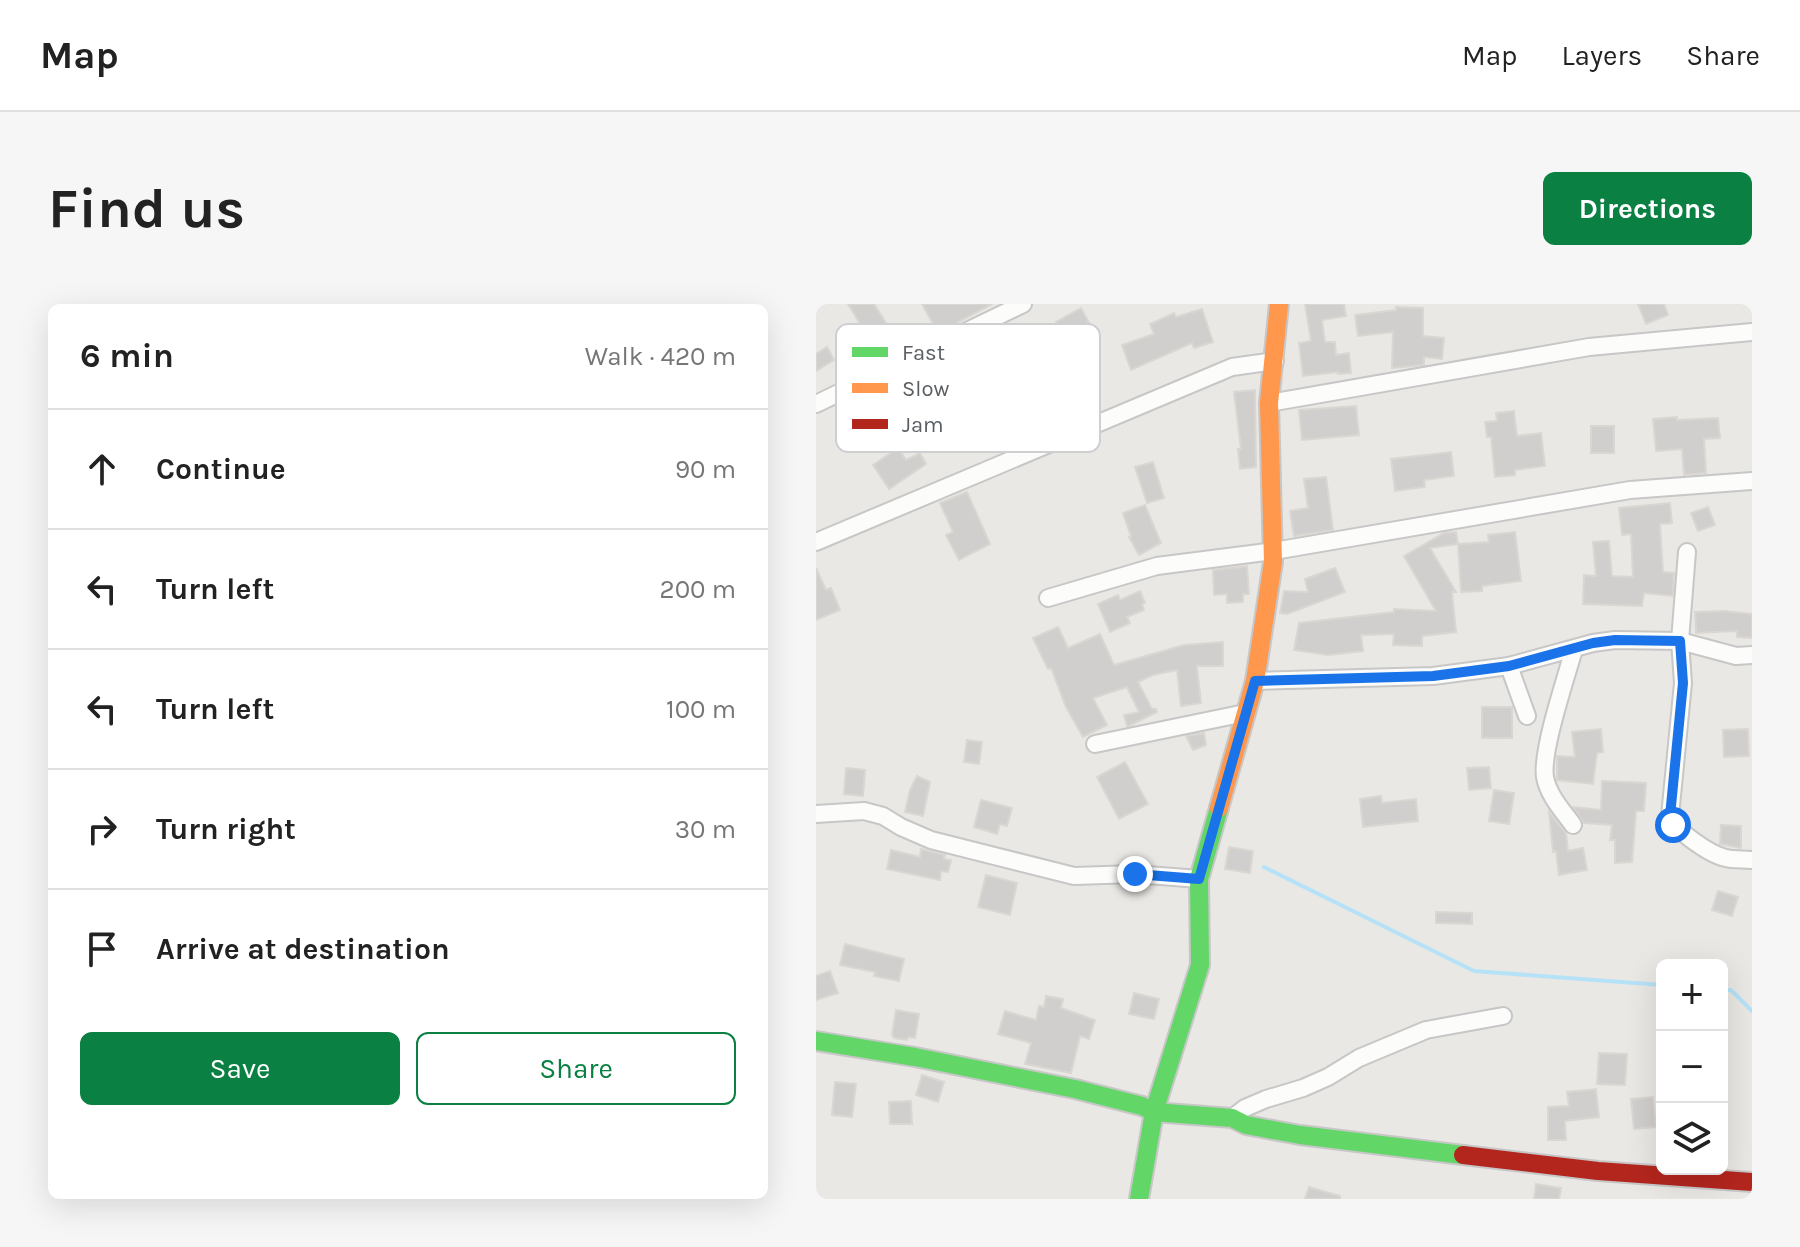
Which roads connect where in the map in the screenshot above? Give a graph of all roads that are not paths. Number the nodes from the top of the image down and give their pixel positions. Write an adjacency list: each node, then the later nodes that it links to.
1 (1023, 304): 3 (street)
2 (1279, 304): 5 (street)
3 (982, 324)
4 (1752, 332): 7 (street)
5 (1275, 361): 7 (street); 9 (street)
6 (836, 394): 8 (street)
7 (1269, 403): 13 (street)
8 (816, 404)
9 (1100, 423)
10 (1030, 452): 12 (street)
11 (1752, 481): 13 (street)
12 (816, 542)
13 (1274, 551): 15 (street); 20 (street)
14 (1687, 552): 16 (street)
15 (1048, 598)
16 (1680, 641): 17 (street); 18 (street); 26 (street)
17 (1574, 649): 19 (street); 25 (street)
18 (1752, 655)
19 (1509, 666): 20 (street); 22 (street)
20 (1255, 681): 21 (street)
21 (1245, 713): 23 (street); 27 (street)
22 (1527, 716)
23 (1095, 744)
24 (816, 814): 27 (street)
25 (1573, 825)
26 (1752, 860)
27 (1199, 879): 30 (street)
28 (1503, 1016): 31 (street)
29 (816, 1041): 30 (street)
30 (1154, 1112): 31 (street); 33 (street)
31 (1232, 1118): 32 (street)
32 (1752, 1182)
33 (1139, 1199)

